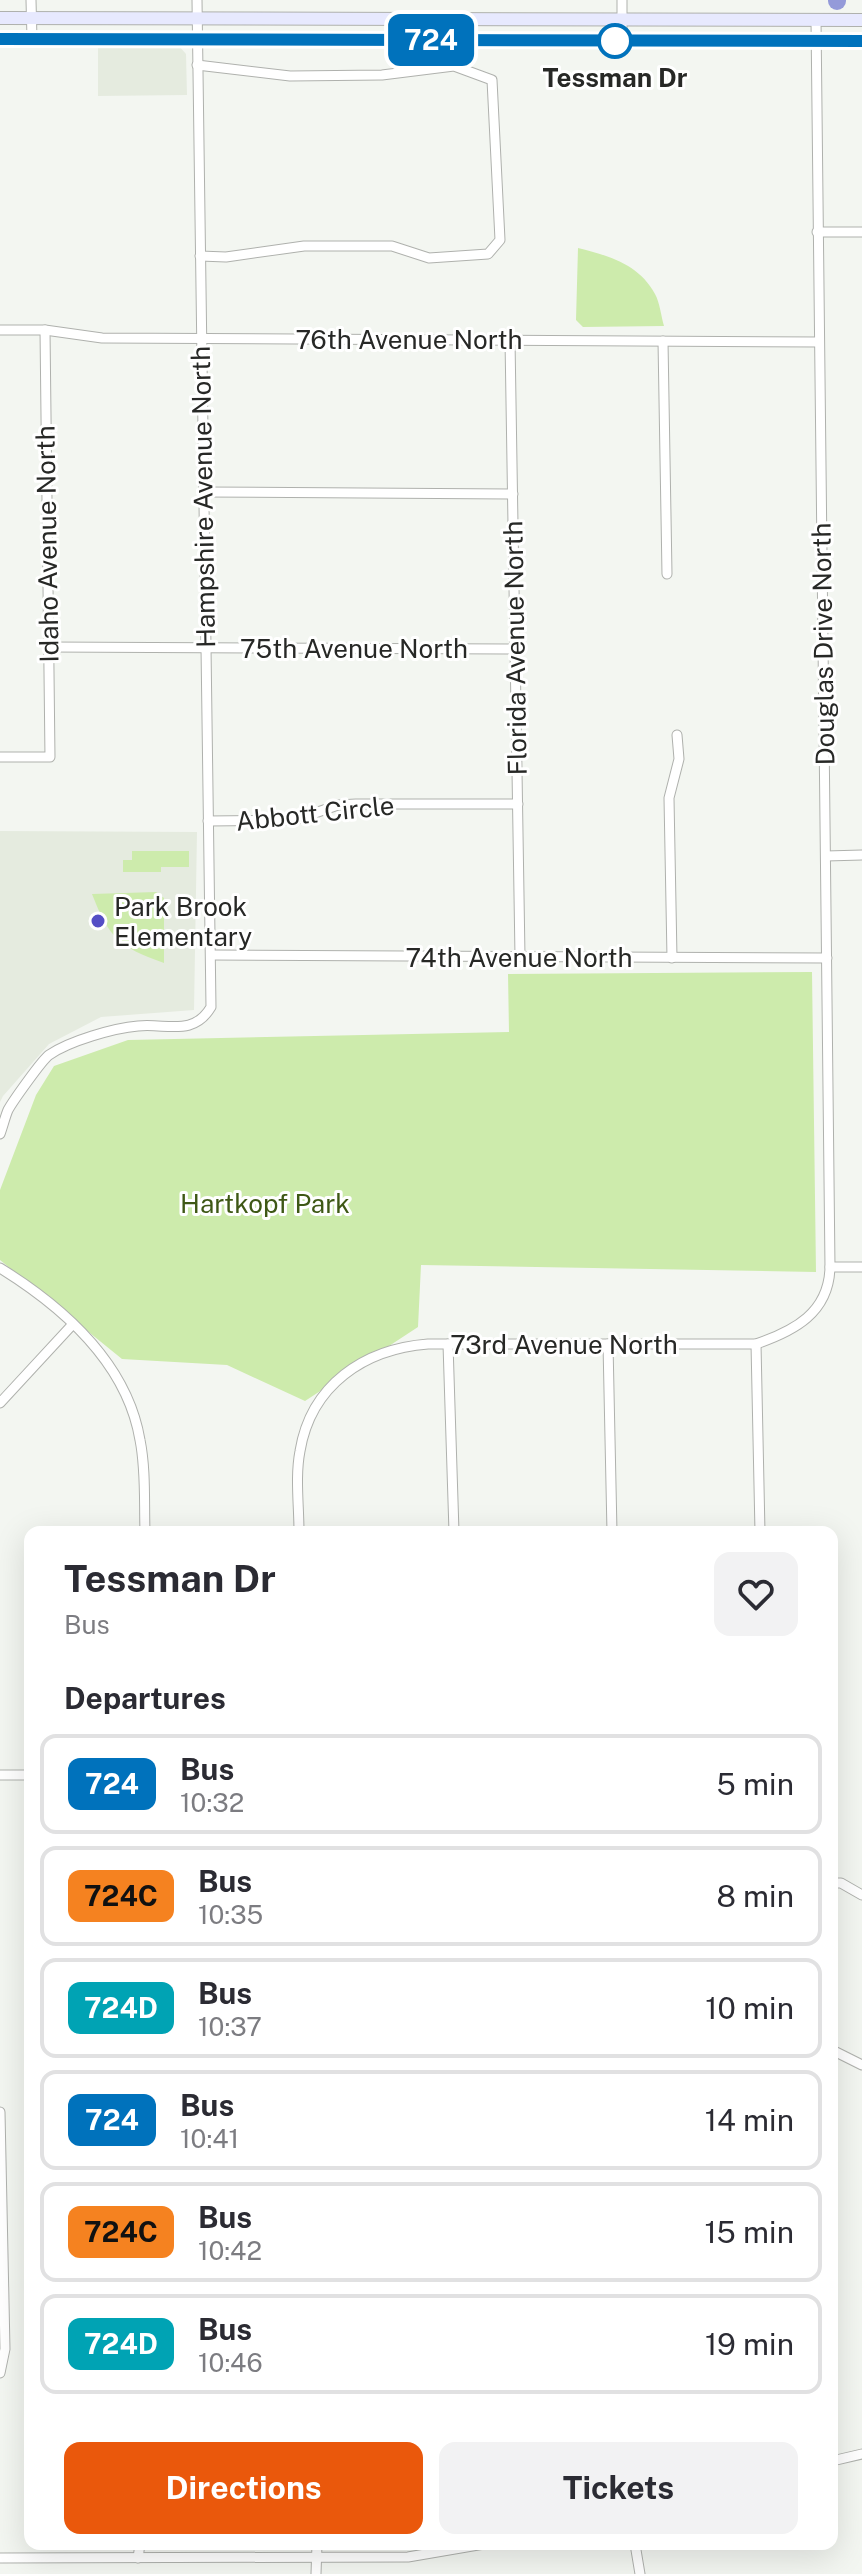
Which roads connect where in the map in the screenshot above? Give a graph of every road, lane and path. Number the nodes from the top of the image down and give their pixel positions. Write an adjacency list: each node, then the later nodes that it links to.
1 (31, 0): 5 (street)
2 (197, 0): 6 (street, Hampshire Avenue North)
3 (622, 0): 7 (street)
4 (0, 18): 5 (main road)
5 (31, 18): 6 (main road); 11 (street)
6 (196, 19): 7 (main road); 12 (street, Hampshire Avenue North)
7 (621, 20): 8 (main road); 13 (street)
8 (816, 20): 9 (main road); 14 (street, Douglas Drive North)
9 (862, 20)
10 (0, 39): 11 (main road)
11 (32, 39): 12 (main road)
12 (197, 39): 13 (main road); 16 (street, Hampshire Avenue North)
13 (622, 41): 14 (main road)
14 (816, 41): 15 (main road); 17 (street, Douglas Drive North)
15 (862, 41)
16 (197, 65): 19 (street, Hampshire Avenue North); 19 (street)
17 (817, 232): 18 (street); 25 (street, Douglas Drive North)
18 (862, 232)
19 (200, 256): 22 (street, Hampshire Avenue North)
20 (0, 330): 21 (street, 76th Avenue North)
21 (45, 330): 22 (street, 76th Avenue North); 29 (street, Idaho Avenue North)
22 (201, 338): 23 (street, 76th Avenue North); 26 (street, Hampshire Avenue North)
23 (510, 340): 24 (street, 76th Avenue North); 27 (street, Florida Avenue North)
24 (663, 341): 25 (street, 76th Avenue North); 28 (street)
25 (819, 342): 37 (street, Douglas Drive North)
26 (203, 492): 27 (street); 30 (street, Hampshire Avenue North)
27 (513, 494): 31 (street, Florida Avenue North)
28 (667, 574)
29 (48, 647): 30 (street, 75th Avenue North); 33 (street, Idaho Avenue North)
30 (205, 647): 31 (street, 75th Avenue North); 35 (street, Hampshire Avenue North)
31 (516, 649): 34 (street, Florida Avenue North)
32 (677, 735): 40 (street)
33 (0, 757)
34 (518, 804): 35 (street, Abbott Circle); 39 (street, Florida Avenue North)
35 (208, 821): 38 (street, Hampshire Avenue North)
36 (862, 855): 37 (street)
37 (826, 856): 41 (street, Douglas Drive North)
38 (211, 955): 39 (street, 74th Avenue North); 42 (street, Hampshire Avenue North)
39 (520, 956): 40 (street, 74th Avenue North)
40 (672, 958): 41 (street, 74th Avenue North)
41 (827, 958): 43 (street, Douglas Drive North)
42 (0, 1134)
43 (830, 1267): 44 (street); 49 (street, 73rd Avenue North)
44 (862, 1267)
45 (0, 1268): 46 (street)
46 (73, 1324): 50 (street); 51 (street)
47 (448, 1344): 48 (street, 73rd Avenue North); 52 (street, 73rd Avenue North); 53 (street)
48 (608, 1344): 49 (street, 73rd Avenue North); 54 (street)
49 (756, 1344): 55 (street)
50 (0, 1403)
51 (145, 1526)
52 (299, 1526)
53 (454, 1526)
54 (612, 1526)
55 (760, 1526)
56 (0, 1775): 57 (street)
57 (24, 1775)
58 (838, 1883): 59 (street)
59 (862, 1895)
60 (838, 2055): 61 (street)
61 (862, 2065)
62 (0, 2112): 63 (street)
63 (0, 2373)
64 (862, 2454): 65 (street)
65 (838, 2460)
66 (139, 2550): 71 (street)
67 (317, 2550): 72 (street)
68 (449, 2550): 72 (street)
69 (636, 2550): 74 (street)
70 (0, 2558): 71 (street)
71 (138, 2558): 72 (street)
72 (317, 2558): 73 (street)
73 (316, 2574)
74 (640, 2574)

